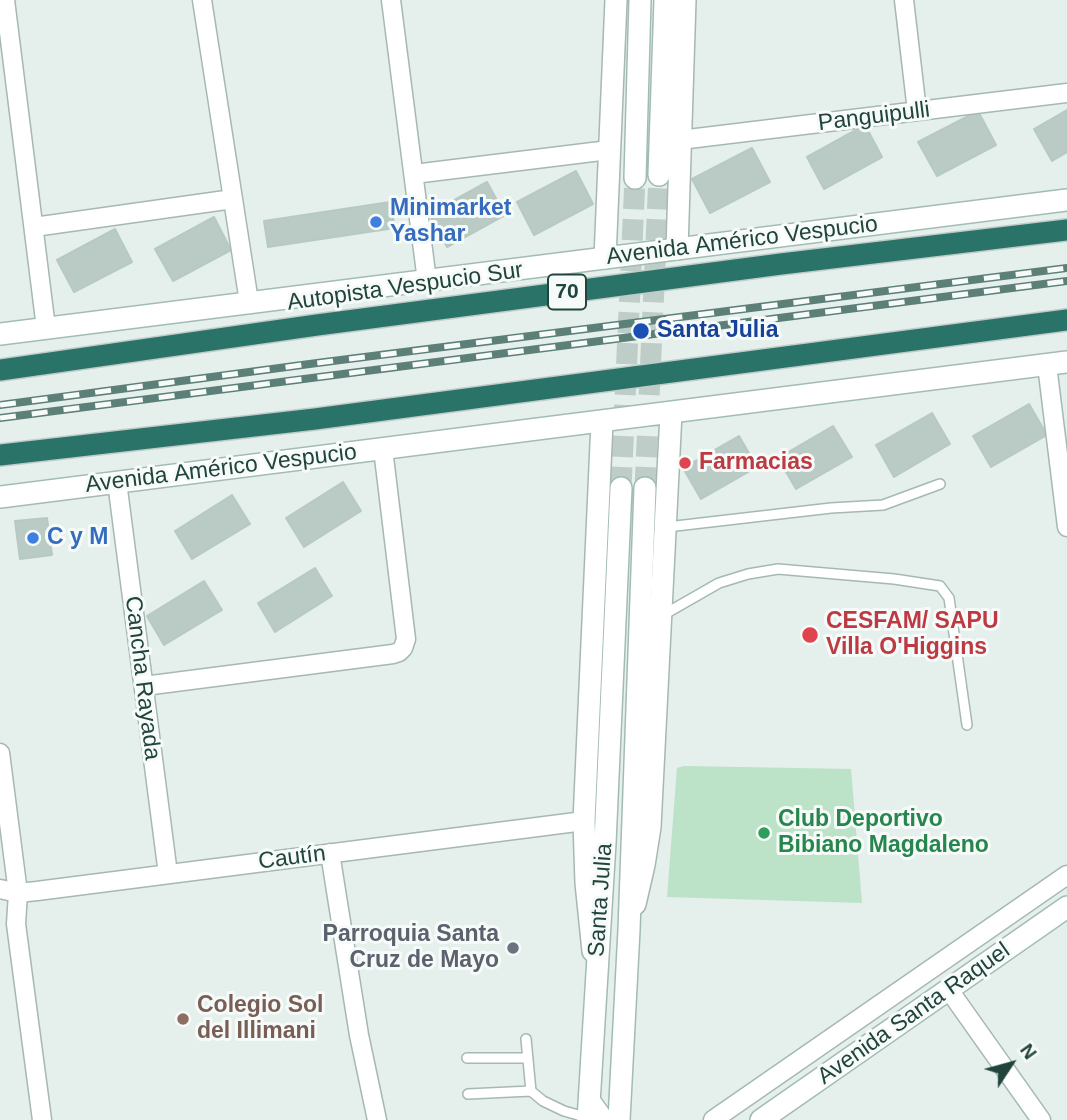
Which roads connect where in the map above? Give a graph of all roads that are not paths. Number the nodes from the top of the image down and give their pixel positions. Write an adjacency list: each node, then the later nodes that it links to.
1 (5, 0): 18 (street)
2 (202, 0): 16 (street)
3 (391, 0): 13 (street)
4 (616, 0): 12 (main road)
5 (640, 0): 15 (main road)
6 (665, 0): 14 (main road)
7 (685, 0): 11 (main road)
8 (904, 0): 10 (street)
9 (1067, 93): 10 (street, Panguipulli)
10 (917, 111): 11 (street, Panguipulli)
11 (680, 140): 20 (main road)
12 (609, 150): 13 (street); 21 (main road)
13 (414, 174): 22 (street)
14 (659, 176)
15 (635, 178)
16 (233, 199): 18 (street); 23 (street)
17 (1067, 200): 20 (main road, Avenida Américo Vespucio)
18 (34, 227): 25 (street)
19 (1067, 230): 28 (highway, Autopista Vespucio Sur / 70)
20 (677, 249): 21 (main road, Avenida Américo Vespucio)
21 (605, 258): 22 (main road, Avenida Américo Vespucio)
22 (428, 281): 23 (main road, Avenida Américo Vespucio)
23 (250, 302): 25 (main road, Avenida Américo Vespucio)
24 (1067, 320): 32 (highway)
25 (46, 328): 26 (main road, Avenida Américo Vespucio)
26 (0, 334)
27 (1057, 364): 29 (main road, Avenida Américo Vespucio); 38 (street)
28 (0, 370)
29 (671, 413): 30 (main road, Avenida Américo Vespucio); 39 (main road, Santa Julia)
30 (602, 422): 31 (main road, Avenida Américo Vespucio); 44 (main road, Santa Julia)
31 (383, 449): 33 (main road, Avenida Américo Vespucio); 41 (street)
32 (0, 455)
33 (117, 482): 37 (main road, Avenida Américo Vespucio); 41 (street, Cancha Rayada)
34 (940, 484): 39 (lane)
35 (621, 488): 51 (main road, Santa Julia)
36 (645, 488): 50 (main road, Santa Julia)
37 (0, 497)
38 (1067, 527)
39 (665, 528): 40 (main road, Santa Julia)
40 (661, 617): 42 (lane); 50 (main road, Santa Julia)
41 (144, 686): 46 (street, Cancha Rayada)
42 (967, 725)
43 (0, 752): 48 (street)
44 (584, 821): 45 (street, Cautín); 51 (main road, Santa Julia)
45 (330, 853): 46 (street, Cautín); 61 (street)
46 (168, 874): 48 (street, Cautín)
47 (1067, 875): 63 (street)
48 (9, 891): 60 (street)
49 (1067, 908): 52 (main road, Avenida Santa Raquel)
50 (629, 930): 62 (main road, Santa Julia)
51 (596, 976): 58 (main road, Santa Julia)
52 (949, 990): 59 (street); 64 (main road, Avenida Santa Raquel)
53 (527, 1039): 55 (lane)
54 (467, 1058): 55 (lane)
55 (528, 1058): 56 (lane)
56 (531, 1091): 57 (lane); 58 (lane)
57 (468, 1094)
58 (593, 1115)
59 (1036, 1118)
60 (42, 1120)
61 (377, 1120)
62 (619, 1120)
63 (713, 1120)
64 (761, 1120)

